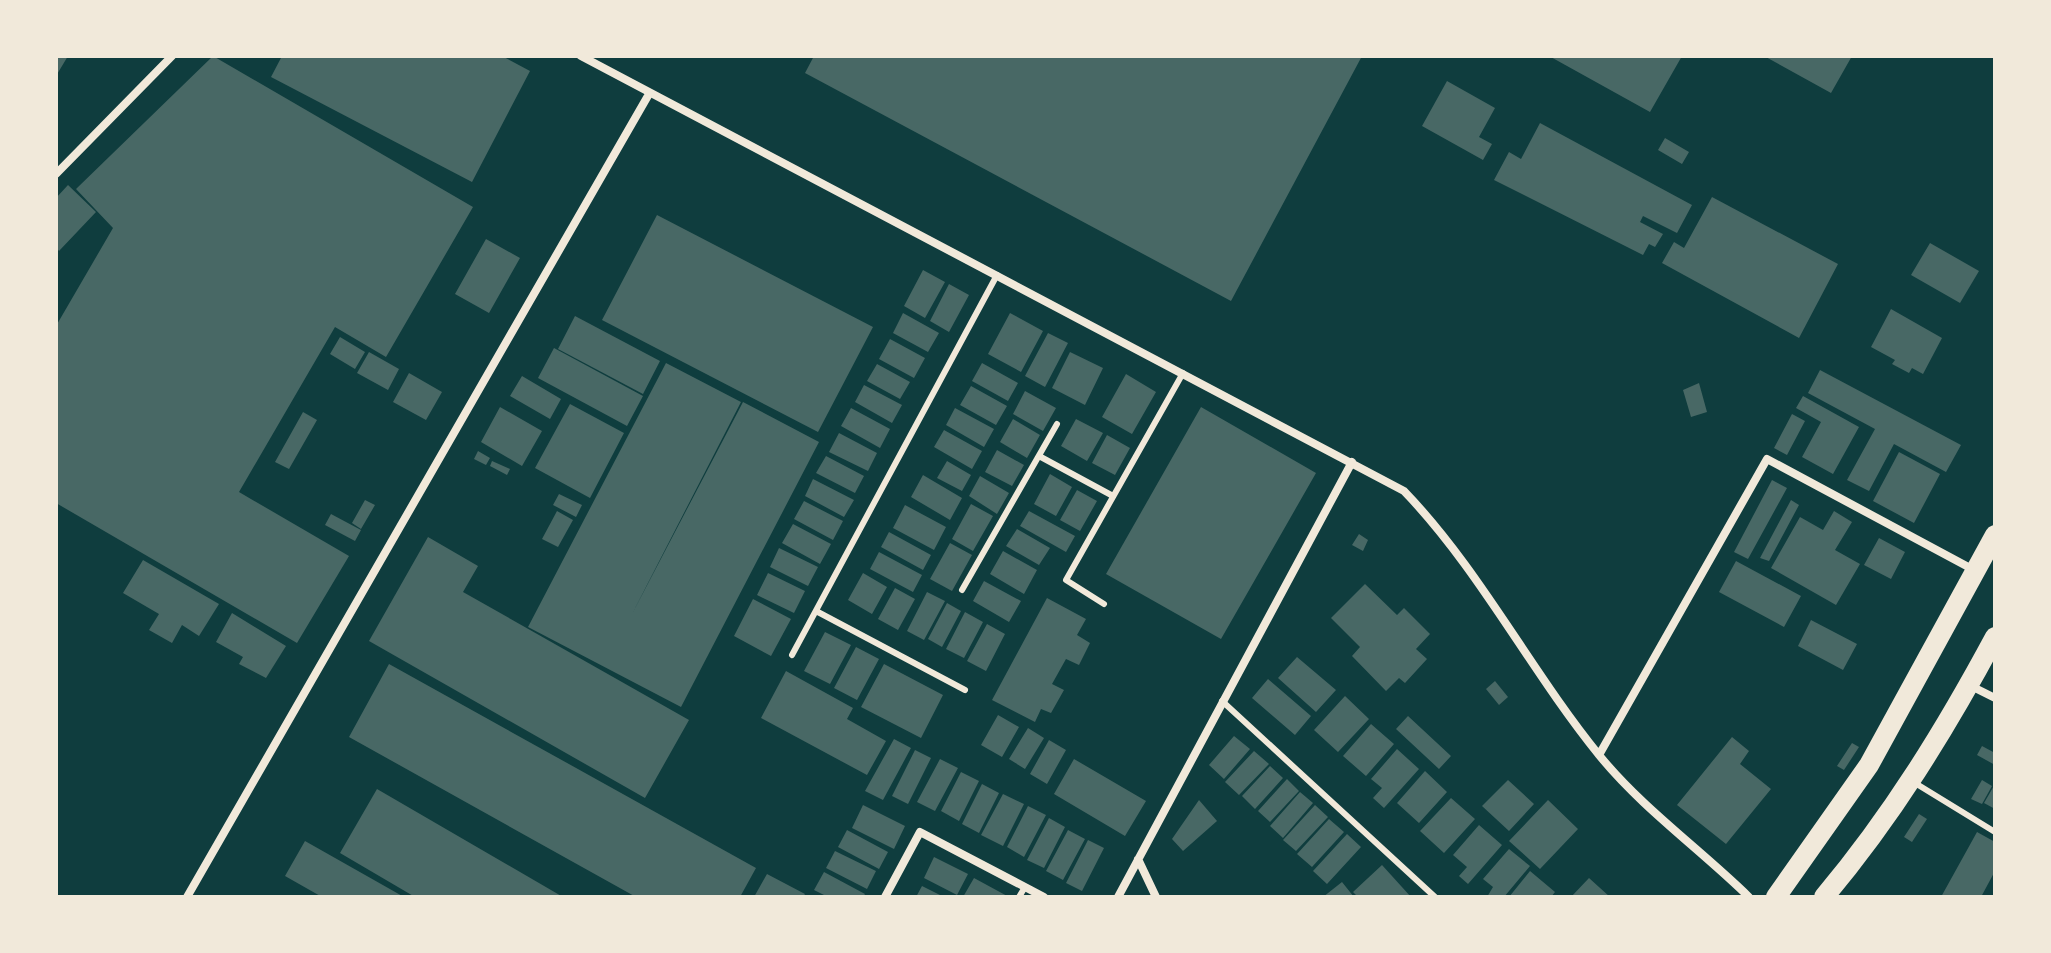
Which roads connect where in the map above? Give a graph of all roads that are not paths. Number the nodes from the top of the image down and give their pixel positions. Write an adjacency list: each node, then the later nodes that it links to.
1 (172, 56): 4 (street)
2 (581, 56): 3 (street)
3 (649, 94): 5 (street); 27 (street)
4 (56, 174)
5 (997, 275): 6 (street); 15 (lane)
6 (1183, 373): 9 (street); 10 (lane)
7 (1057, 424): 8 (lane)
8 (1039, 456): 10 (lane); 13 (lane)
9 (1352, 462): 21 (street); 22 (street)
10 (1113, 496): 14 (lane)
11 (1995, 535): 12 (main road)
12 (1975, 571): 22 (street); 35 (main road)
13 (962, 590)
14 (1104, 604)
15 (816, 611): 17 (lane); 19 (lane)
16 (1995, 637): 18 (main road)
17 (792, 655)
18 (1969, 685): 20 (street); 23 (main road)
19 (965, 690)
20 (1995, 698)
21 (1222, 701): 25 (street); 33 (lane)
22 (1599, 755): 34 (street)
23 (1912, 781): 24 (lane); 36 (main road)
24 (1995, 832)
25 (1138, 859): 31 (street); 32 (street)
26 (1025, 887): 28 (street); 29 (lane); 30 (street)
27 (187, 897)
28 (885, 897)
29 (1019, 897)
30 (1044, 897)
31 (1118, 897)
32 (1156, 897)
33 (1435, 897)
34 (1749, 897)
35 (1776, 897)
36 (1824, 897)

